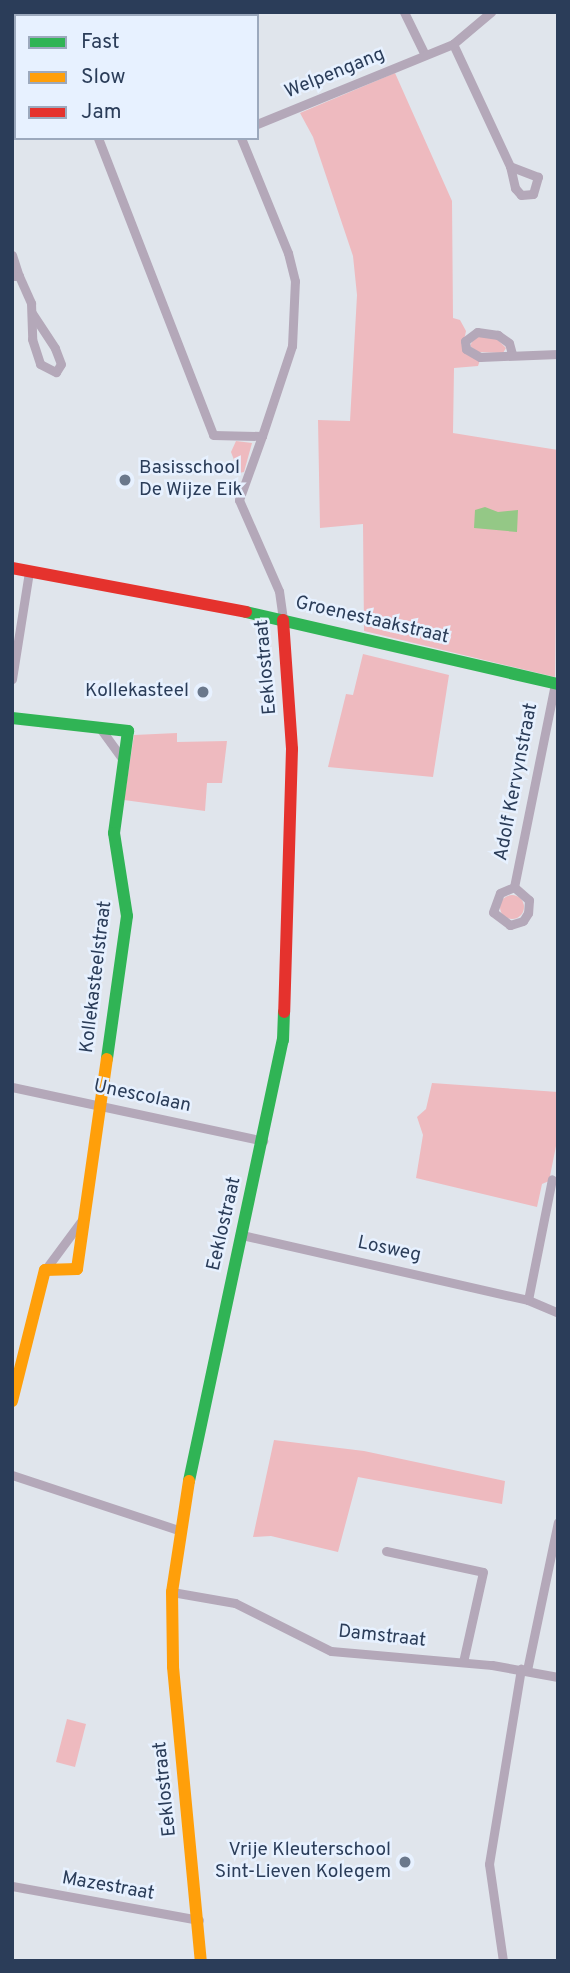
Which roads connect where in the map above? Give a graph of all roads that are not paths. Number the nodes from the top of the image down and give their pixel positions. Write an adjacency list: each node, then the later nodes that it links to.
1 (404, 12): 4 (street)
2 (491, 12): 3 (street, Welpengang)
3 (453, 44): 4 (street, Welpengang); 8 (street)
4 (424, 53): 5 (street, Welpengang)
5 (259, 123)
6 (99, 140): 14 (street)
7 (242, 140): 14 (street)
8 (510, 166)
9 (12, 256): 10 (street)
10 (16, 276): 11 (street)
11 (32, 313): 11 (street)
12 (512, 354): 12 (street); 13 (street)
13 (558, 354)
14 (262, 436): 17 (street, Eeklostraat)
15 (12, 568): 16 (street, Groenestaakstraat)
16 (29, 572): 17 (street, Groenestaakstraat); 18 (street)
17 (283, 620): 19 (street, Groenestaakstraat); 26 (street, Eeklostraat)
18 (12, 680)
19 (556, 684): 23 (street, Adolf Kervynstraat)
20 (12, 718): 21 (street, Kollekasteelstraat)
21 (100, 728): 22 (street); 22 (street, Kollekasteelstraat)
22 (124, 760): 25 (street, Kollekasteelstraat)
23 (514, 887): 23 (street, Adolf Kervynstraat)
24 (12, 1087): 25 (street, Unescolaan)
25 (99, 1105): 26 (street, Unescolaan); 28 (street, Kollekasteelstraat)
26 (263, 1141): 29 (street, Eeklostraat)
27 (552, 1179): 31 (street)
28 (82, 1220): 30 (street, Kollekasteelstraat); 30 (street, Kollekasteelstraat)
29 (242, 1235): 31 (street, Losweg); 36 (street, Eeklostraat)
30 (45, 1270): 33 (street, Kollekasteelstraat)
31 (528, 1300): 32 (street, Losweg)
32 (558, 1313)
33 (12, 1401)
34 (12, 1475): 36 (street)
35 (558, 1522): 40 (street)
36 (178, 1530): 38 (street, Eeklostraat)
37 (386, 1551): 39 (street)
38 (172, 1592): 39 (street, Damstraat); 43 (street, Eeklostraat)
39 (463, 1662): 40 (street, Damstraat)
40 (524, 1670): 41 (street, Damstraat); 45 (street)
41 (558, 1677)
42 (12, 1886): 43 (street, Mazestraat)
43 (199, 1920): 44 (street, Eeklostraat)
44 (201, 1961)
45 (503, 1961)

